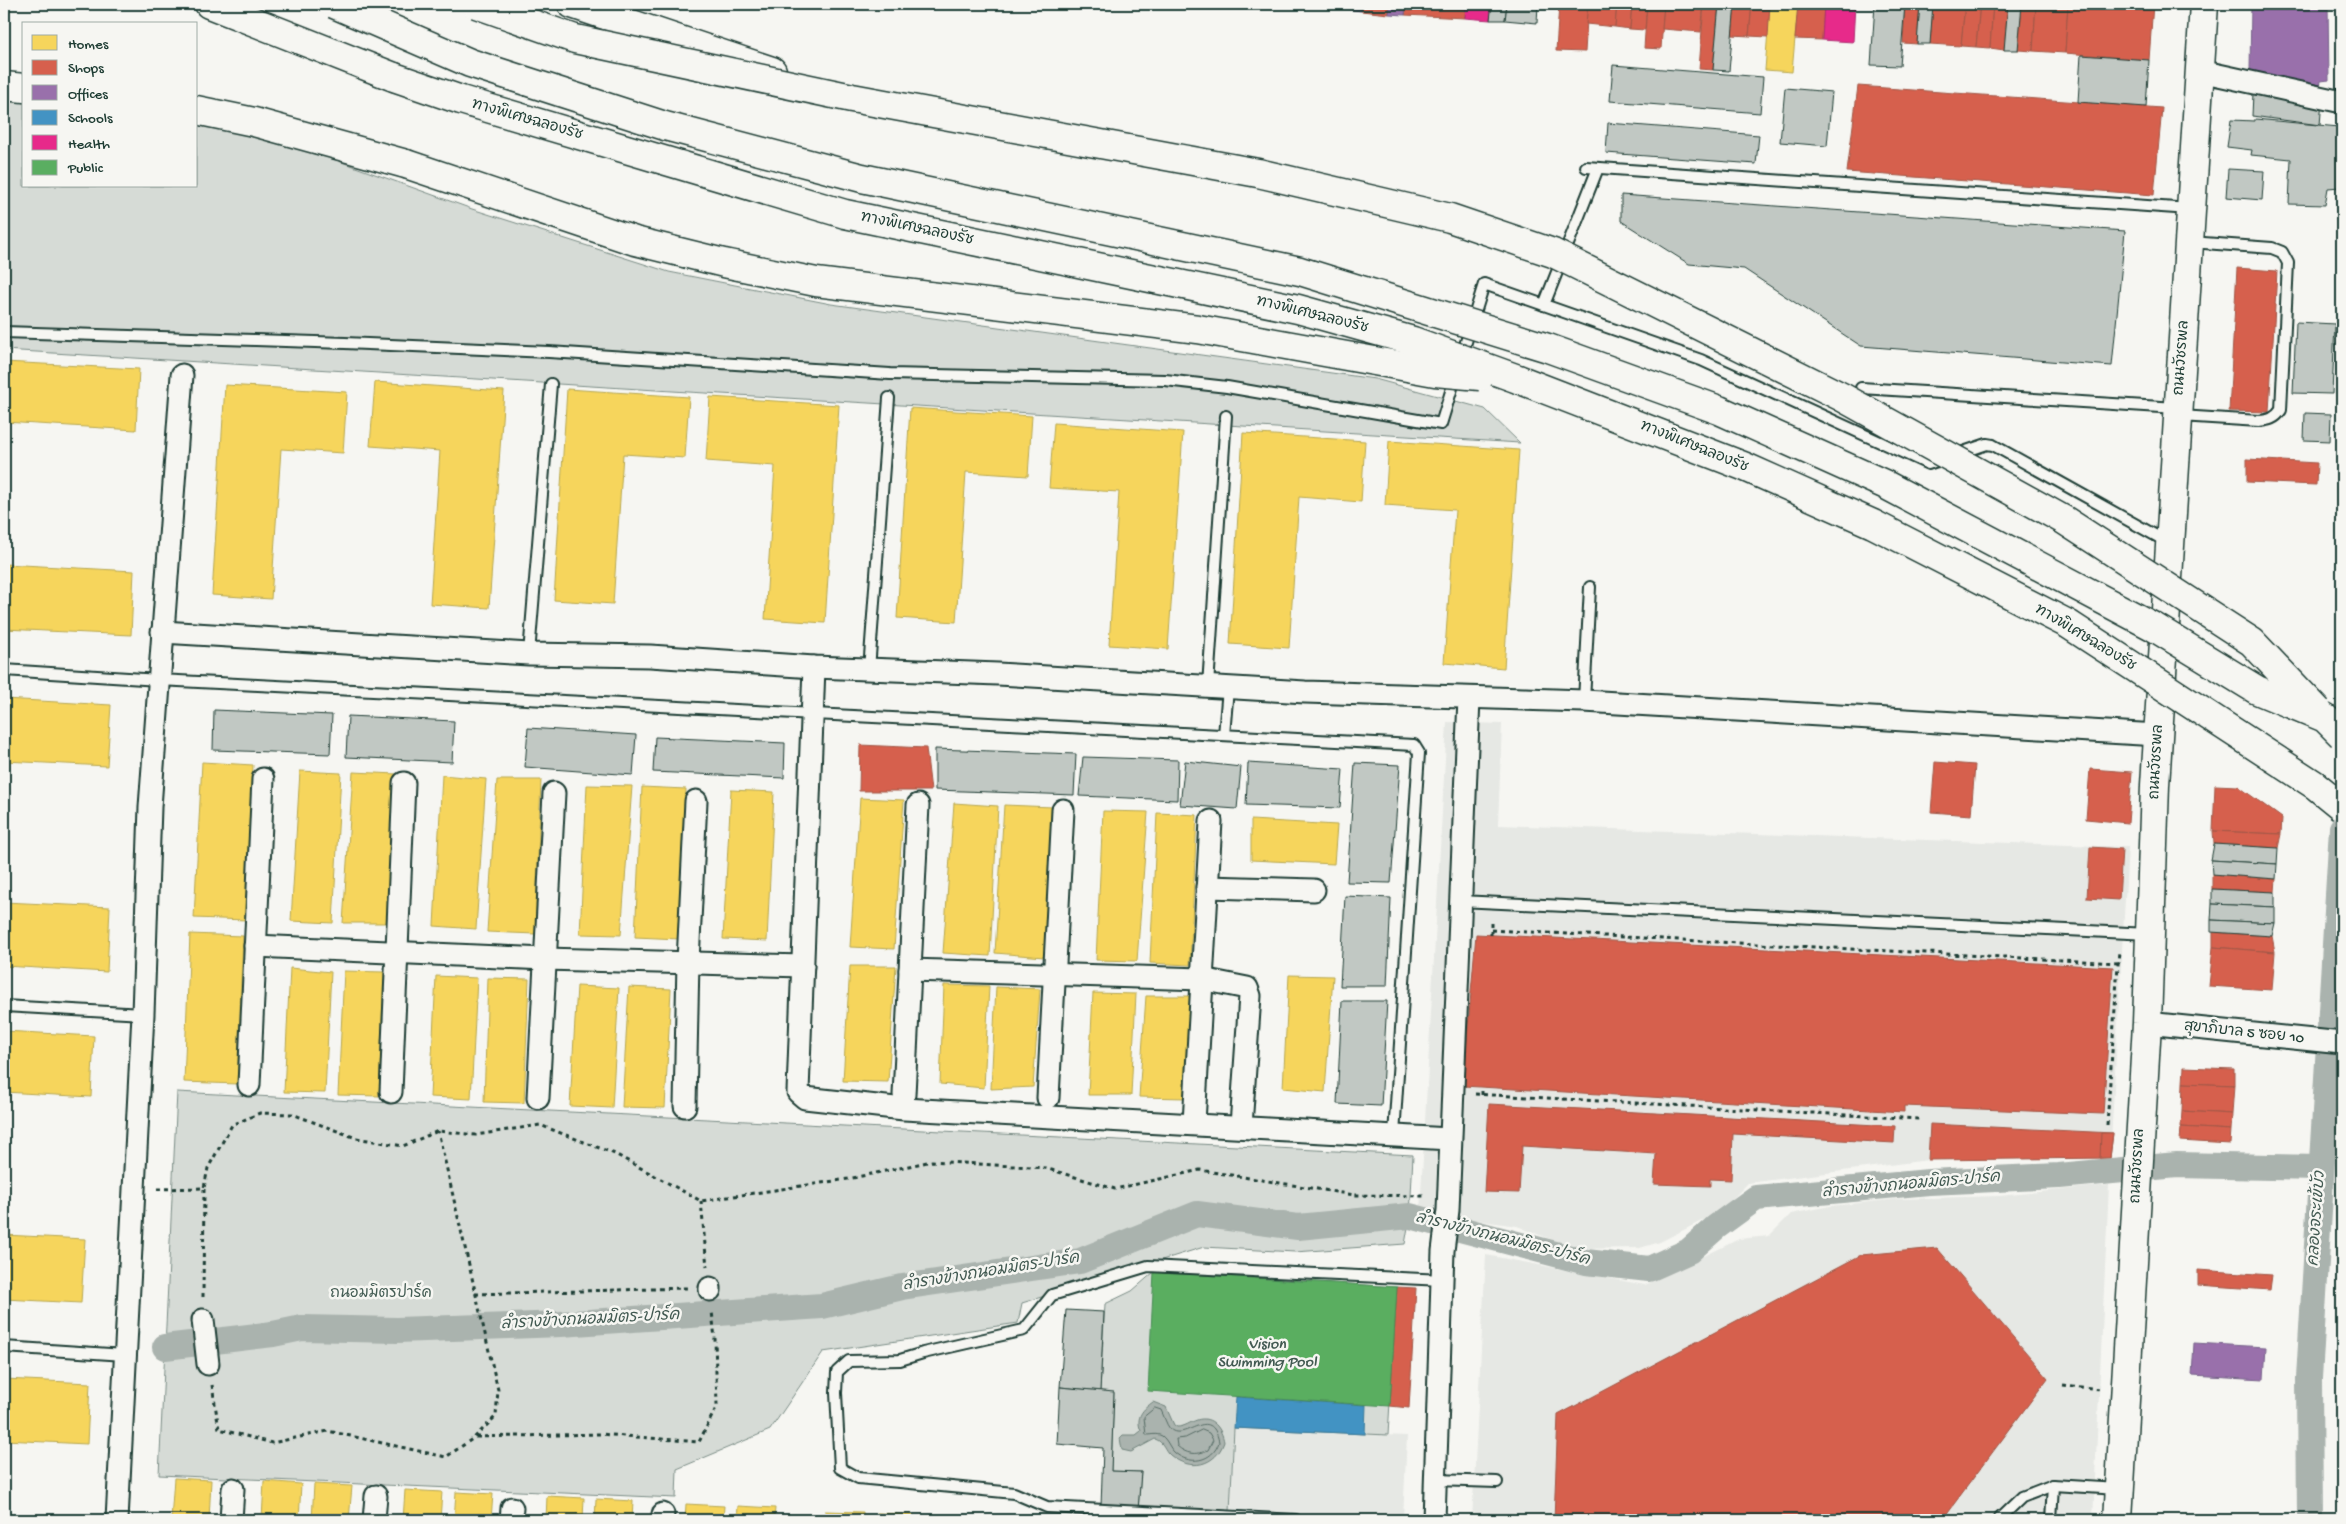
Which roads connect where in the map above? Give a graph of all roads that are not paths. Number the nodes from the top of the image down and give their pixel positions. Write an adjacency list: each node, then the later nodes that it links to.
1 (334, 4): 37 (main road, bridge)
2 (476, 4): 9 (main road, bridge)
3 (572, 4): 9 (main road, bridge)
4 (2204, 4): 6 (main road, ถนนวัชรพล)
5 (210, 5): 19 (main road, ทางพิเศษฉลองรัช, bridge)
6 (2200, 72): 10 (street); 14 (main road, ถนนวัชรพล)
7 (4, 86): 8 (main road)
8 (22, 88)
9 (852, 98): 37 (main road, bridge)
10 (2341, 102)
11 (198, 110): 19 (main road, bridge)
12 (1586, 167): 13 (lane)
13 (1598, 168): 14 (lane); 16 (lane)
14 (2191, 210): 15 (main road, ถนนวัชรพล)
15 (2189, 242): 23 (main road, ถนนวัชรพล); 23 (lane)
16 (1544, 305): 17 (lane); 25 (lane)
17 (4, 332)
18 (182, 374): 27 (street)
19 (1518, 379): 45 (main road, ทางพิเศษฉลองรัช, bridge)
20 (551, 384): 28 (lane)
21 (1861, 388): 23 (lane)
22 (889, 398): 31 (lane)
23 (2178, 412): 25 (main road, ถนนวัชรพล)
24 (1226, 416): 33 (lane)
25 (2170, 544): 39 (main road, ถนนวัชรพล)
26 (1590, 587): 35 (lane)
27 (162, 632): 28 (street); 32 (street)
28 (530, 654): 29 (street)
29 (814, 667): 31 (street); 36 (street)
30 (4, 670): 32 (lane)
31 (869, 670): 33 (street)
32 (159, 680): 36 (lane); 61 (street)
33 (1218, 687): 34 (street); 38 (lane)
34 (1469, 698): 35 (street); 50 (street)
35 (1584, 701): 39 (street)
36 (812, 713): 38 (lane); 56 (street)
37 (2334, 726)
38 (1224, 735): 72 (lane)
39 (2158, 735): 51 (main road, ถนนวัชรพล)
40 (263, 779): 52 (street)
41 (404, 783): 53 (street)
42 (554, 793): 54 (street)
43 (696, 801): 55 (street)
44 (918, 805): 57 (street)
45 (2342, 807)
46 (1063, 810): 58 (street)
47 (1211, 821): 48 (street)
48 (1207, 888): 49 (street); 59 (street)
49 (1314, 890)
50 (1460, 901): 51 (lane); 73 (street)
51 (2150, 934): 62 (main road, ถนนวัชรพล)
52 (255, 946): 53 (street); 64 (street)
53 (398, 954): 54 (street); 65 (street)
54 (544, 959): 55 (street); 67 (street)
55 (688, 961): 56 (street); 69 (street)
56 (803, 966): 70 (street)
57 (910, 970): 58 (street); 66 (street)
58 (1055, 975): 59 (street); 68 (street)
59 (1202, 979): 70 (street); 71 (street)
60 (4, 1006): 61 (lane)
61 (143, 1014): 77 (street)
62 (2147, 1023): 63 (street, สุขาภิบาล 5 ซอย 10); 83 (main road, ถนนวัชรพล)
63 (2342, 1043)
64 (249, 1085)
65 (391, 1092)
66 (904, 1095)
67 (538, 1098)
68 (1048, 1098)
69 (685, 1106)
70 (1194, 1123): 71 (street)
71 (1241, 1126): 72 (street)
72 (1394, 1135): 73 (street)
73 (1450, 1139): 74 (street)
74 (1443, 1280): 79 (street); 88 (lane)
75 (203, 1320): 78 (street)
76 (4, 1347): 77 (lane)
77 (126, 1355): 85 (street)
78 (208, 1364)
79 (1436, 1480): 80 (lane); 89 (street)
80 (1496, 1482)
81 (2053, 1485): 83 (lane); 90 (lane); 91 (lane)
82 (233, 1488): 86 (street)
83 (2119, 1489): 92 (main road, ถนนวัชรพล)
84 (376, 1496): 87 (street)
85 (117, 1520)
86 (231, 1520)
87 (374, 1520)
88 (1296, 1520)
89 (1434, 1520)
90 (1998, 1520)
91 (2051, 1520)
92 (2118, 1520)

